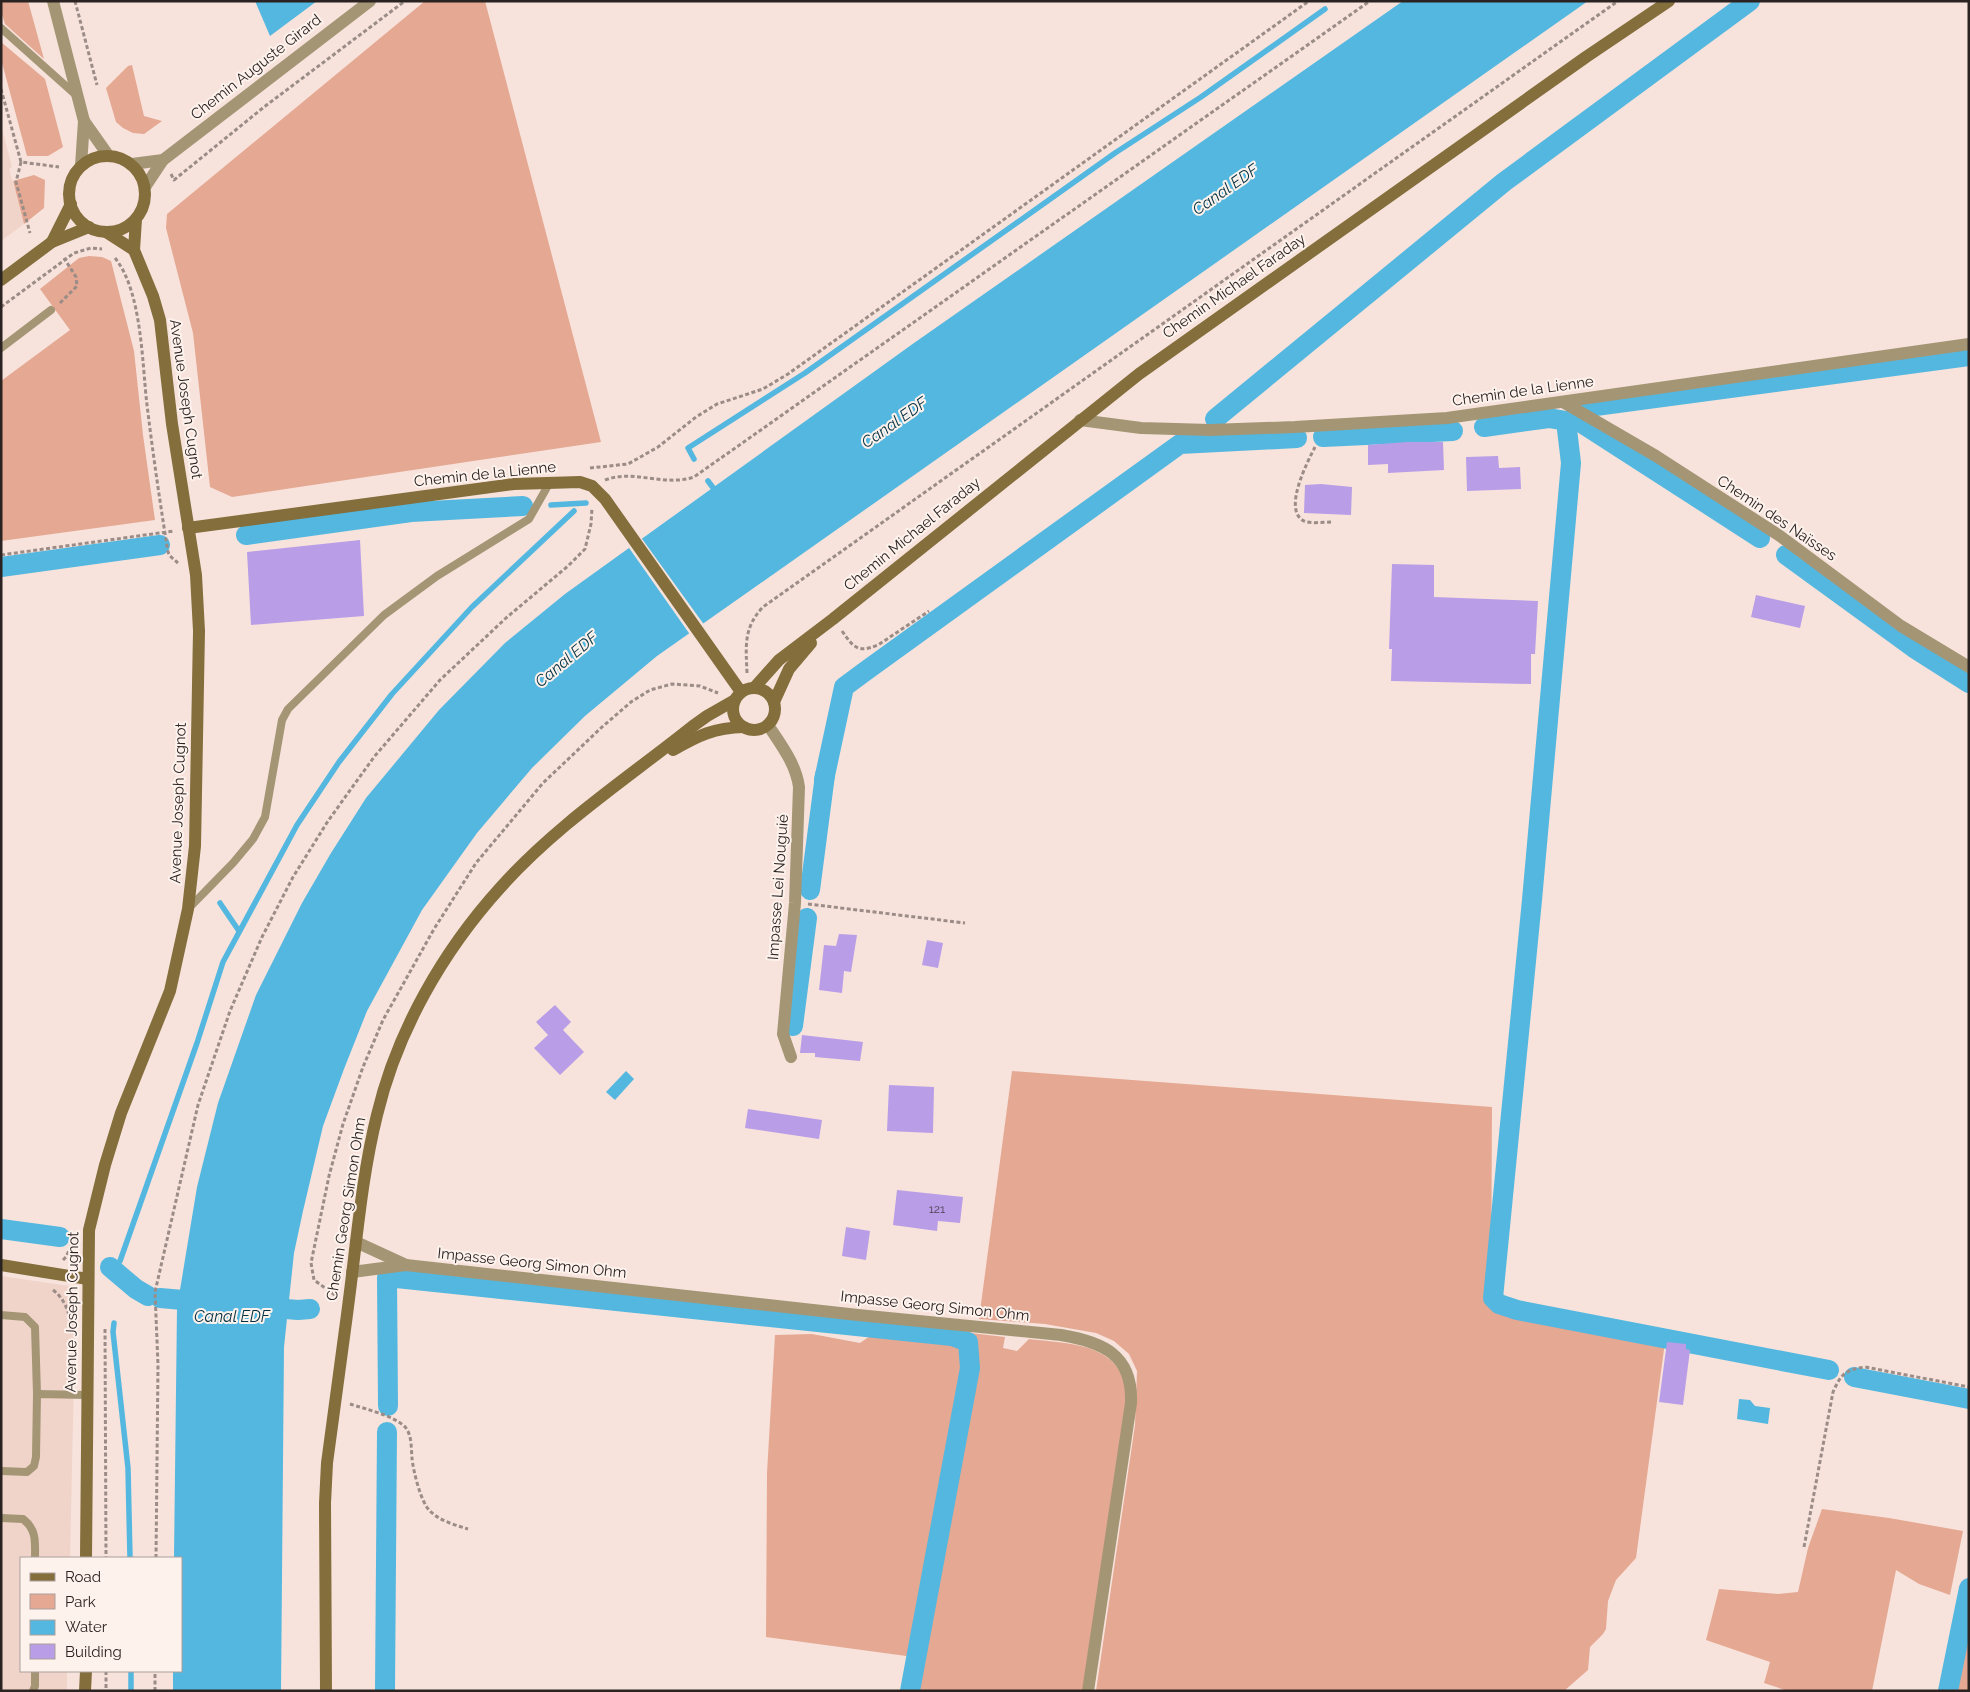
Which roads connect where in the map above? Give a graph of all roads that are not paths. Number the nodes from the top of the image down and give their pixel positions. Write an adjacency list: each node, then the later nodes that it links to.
1 (53, 1): 5 (street)
2 (370, 1): 8 (street, Chemin Auguste Girard)
3 (1669, 1): 23 (main road, Chemin Michael Faraday)
4 (1, 28): 5 (lane)
5 (77, 96): 6 (street)
6 (84, 121): 7 (street); 10 (street)
7 (108, 155): 9 (main road); 10 (main road)
8 (163, 160): 9 (street); 11 (street, Chemin Auguste Girard)
9 (132, 164): 11 (main road)
10 (82, 166): 12 (main road)
11 (145, 187): 13 (main road)
12 (71, 204): 14 (main road); 16 (main road)
13 (136, 219): 15 (main road); 17 (main road, Avenue Joseph Cugnot)
14 (89, 227): 15 (main road); 16 (main road)
15 (106, 232): 17 (main road)
16 (52, 242): 18 (main road)
17 (134, 250): 25 (main road, Avenue Joseph Cugnot)
18 (1, 280)
19 (51, 310): 21 (lane)
20 (1969, 344): 22 (street, Chemin de la Lienne)
21 (1, 348)
22 (1563, 402): 23 (street, Chemin de la Lienne); 27 (street, Chemin des Naïsses)
23 (1080, 420): 26 (main road, Chemin Michael Faraday)
24 (550, 482): 25 (main road, Chemin de la Lienne); 28 (main road, Chemin de la Lienne); 33 (lane)
25 (188, 528): 33 (main road, Avenue Joseph Cugnot)
26 (833, 619): 28 (main road, Chemin Michael Faraday); 29 (main road, Chemin Michael Faraday)
27 (1969, 667)
28 (745, 692): 29 (main road); 31 (main road); 32 (main road, Chemin Georg Simon Ohm)
29 (774, 702): 30 (main road)
30 (768, 726): 31 (main road); 34 (street, Impasse Lei Nouguié)
31 (744, 727): 32 (main road, Chemin Georg Simon Ohm)
32 (639, 770): 35 (main road, Chemin Georg Simon Ohm)
33 (188, 909): 39 (main road, Avenue Joseph Cugnot)
34 (791, 1056)
35 (356, 1242): 37 (street, Impasse Georg Simon Ohm); 38 (main road, Chemin Georg Simon Ohm)
36 (1, 1265): 39 (main road)
37 (406, 1265): 38 (street, Impasse Georg Simon Ohm); 52 (street, Impasse Georg Simon Ohm)
38 (352, 1272): 51 (main road, Chemin Georg Simon Ohm)
39 (88, 1279): 42 (main road, Avenue Joseph Cugnot)
40 (1, 1315): 41 (lane)
41 (36, 1394): 42 (lane); 43 (lane)
42 (87, 1396): 46 (main road, Avenue Joseph Cugnot)
43 (1, 1471)
44 (1, 1518): 45 (lane)
45 (35, 1557)
46 (86, 1557)
47 (35, 1672): 49 (lane)
48 (86, 1672): 50 (main road)
49 (33, 1691)
50 (85, 1691)
51 (326, 1691)
52 (1088, 1691)

